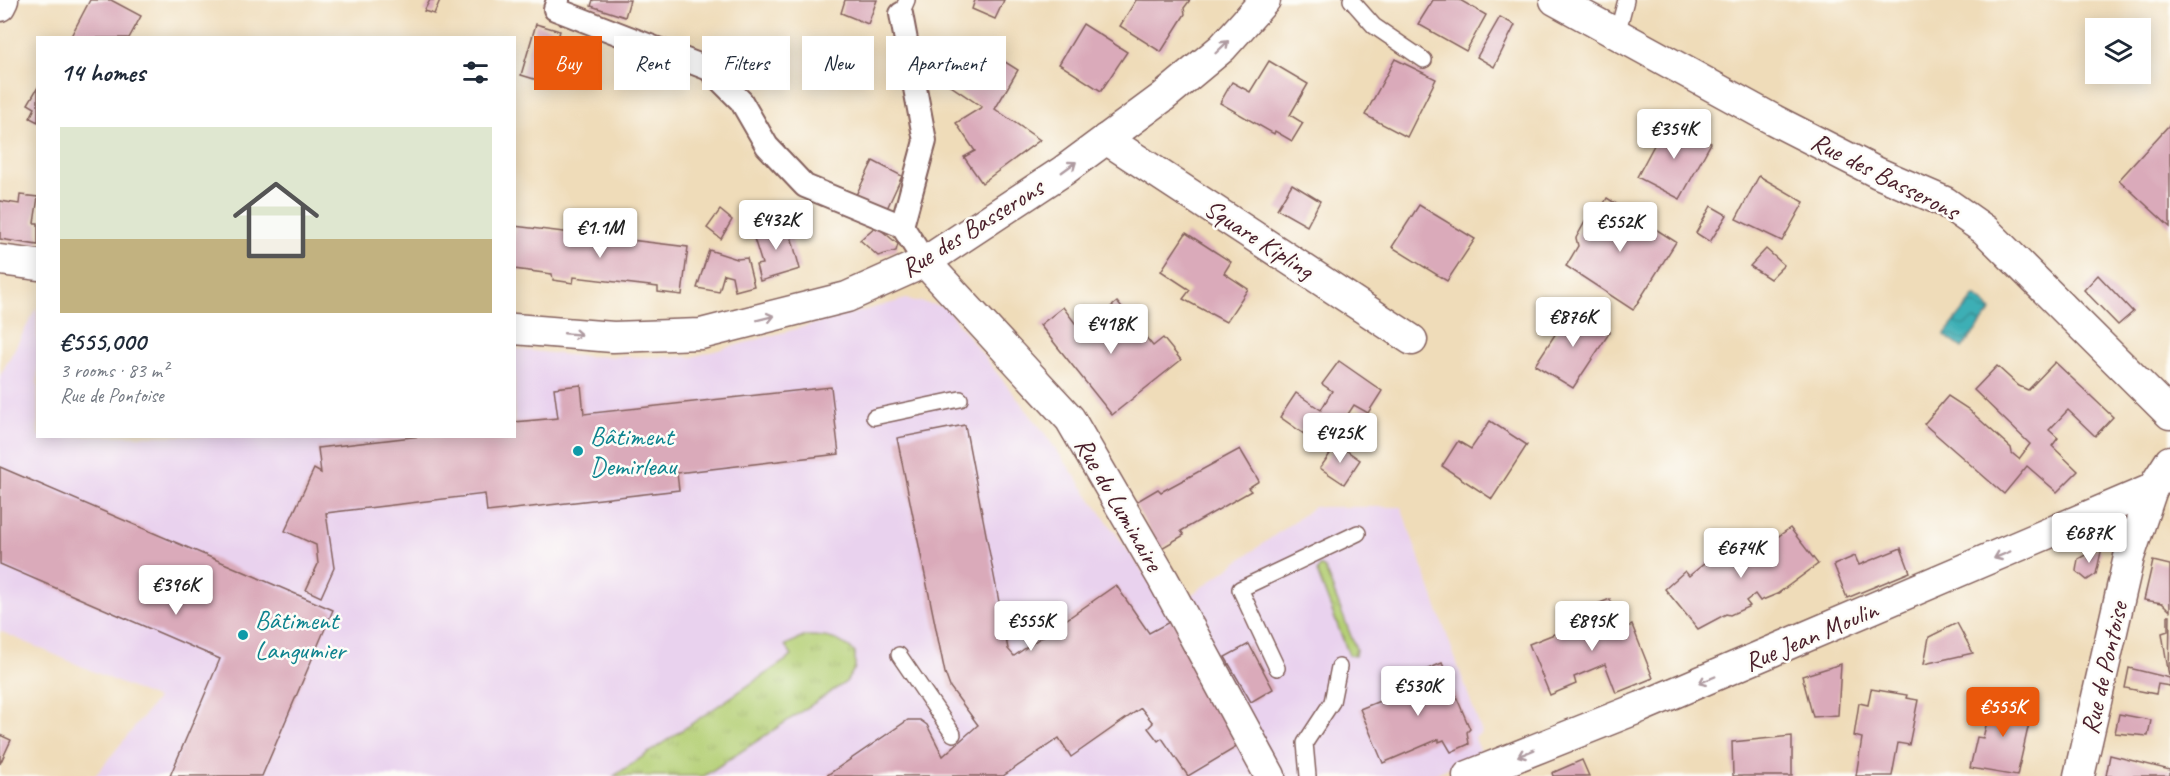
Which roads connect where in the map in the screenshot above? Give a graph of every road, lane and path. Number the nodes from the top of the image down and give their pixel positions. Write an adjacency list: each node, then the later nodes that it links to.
1 (3, 0): 7 (street)
2 (558, 0): 12 (street)
3 (1265, 0): 11 (street, Rue des Basserons, one-way to 3)
4 (1351, 0): 10 (lane)
5 (1555, 0): 9 (street, Rue des Basserons)
6 (1626, 0): 9 (lane)
7 (0, 6)
8 (904, 7): 12 (street)
9 (1617, 34): 19 (street, Rue des Basserons)
10 (1424, 60)
11 (1106, 139): 14 (street, Rue des Basserons, one-way to 11); 17 (street, Square Kipling)
12 (902, 226): 14 (street)
13 (0, 260): 15 (street)
14 (925, 262): 16 (street, Rue des Basserons, one-way to 14); 30 (street, Rue du Luminaire)
15 (36, 265)
16 (516, 329)
17 (1412, 339)
18 (960, 399): 20 (lane)
19 (2170, 414)
20 (874, 417)
21 (2170, 461): 22 (street, Rue de Pontoise)
22 (2152, 489): 23 (street, Rue Jean Moulin); 25 (street, Rue de Pontoise)
23 (2078, 523): 25 (street); 32 (street, Rue Jean Moulin, one-way to 32)
24 (1358, 532): 28 (lane)
25 (2122, 590): 33 (street, Rue de Pontoise)
26 (899, 656): 29 (lane)
27 (1339, 667): 31 (lane)
28 (1277, 668)
29 (953, 734)
30 (1270, 776)
31 (1308, 776)
32 (1468, 776)
33 (2079, 776)

